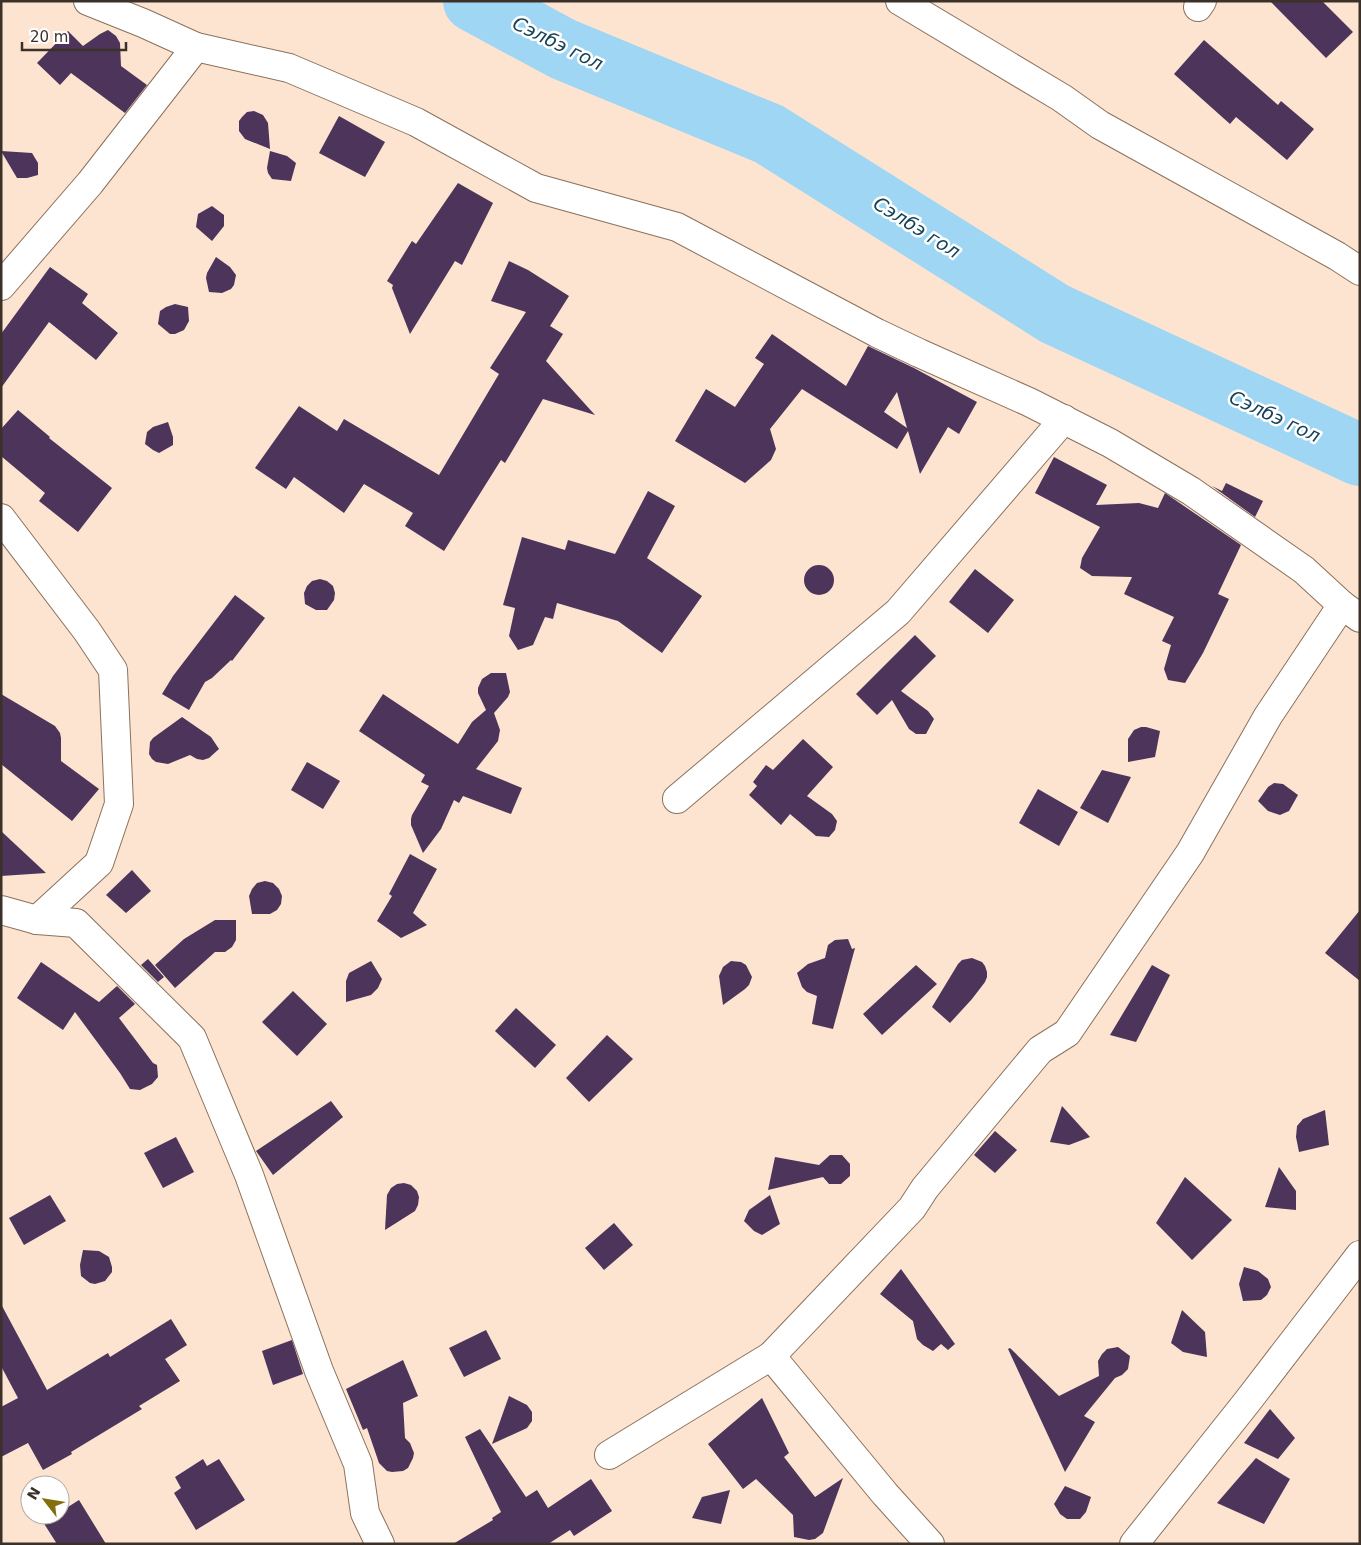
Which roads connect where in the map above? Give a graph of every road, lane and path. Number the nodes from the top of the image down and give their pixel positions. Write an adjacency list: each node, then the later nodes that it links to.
1 (88, 1): 3 (street)
2 (900, 1): 4 (street)
3 (196, 48): 5 (street); 6 (street)
4 (1360, 272)
5 (1, 286)
6 (1064, 419): 8 (street); 9 (street)
7 (1, 518): 11 (street)
8 (1351, 611): 13 (street)
9 (677, 799)
10 (1, 910): 11 (street)
11 (37, 920): 15 (street)
12 (1360, 1255): 17 (street)
13 (771, 1356): 14 (street); 16 (street)
14 (609, 1455)
15 (380, 1544)
16 (930, 1544)
17 (1134, 1544)

